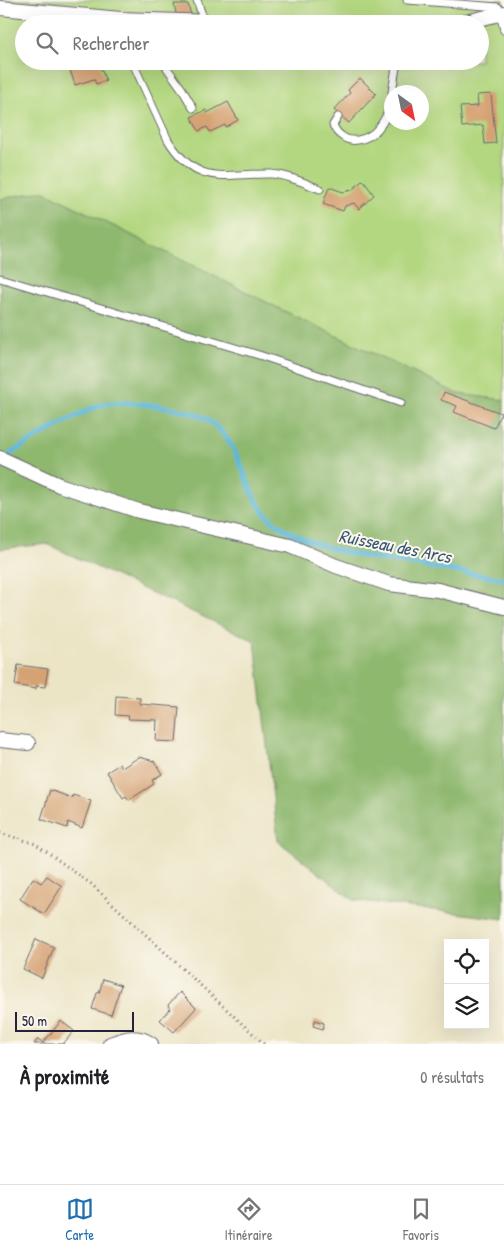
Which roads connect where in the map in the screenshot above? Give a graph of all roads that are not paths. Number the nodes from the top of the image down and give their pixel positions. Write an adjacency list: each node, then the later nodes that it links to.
1 (197, 0): 6 (lane)
2 (407, 0): 4 (lane)
3 (0, 8): 5 (street)
4 (502, 14): 7 (street); 8 (lane)
5 (60, 15)
6 (201, 15)
7 (489, 17)
8 (504, 30)
9 (136, 70): 16 (lane)
10 (169, 70): 13 (lane)
11 (395, 70): 12 (lane)
12 (393, 85)
13 (193, 108)
14 (338, 117): 15 (lane)
15 (384, 119)
16 (320, 189)
17 (0, 278): 18 (lane)
18 (401, 403)
19 (0, 458): 20 (street)
20 (504, 607)
21 (0, 740): 22 (street)
22 (28, 743)
23 (110, 1044): 24 (street)
24 (151, 1044)

